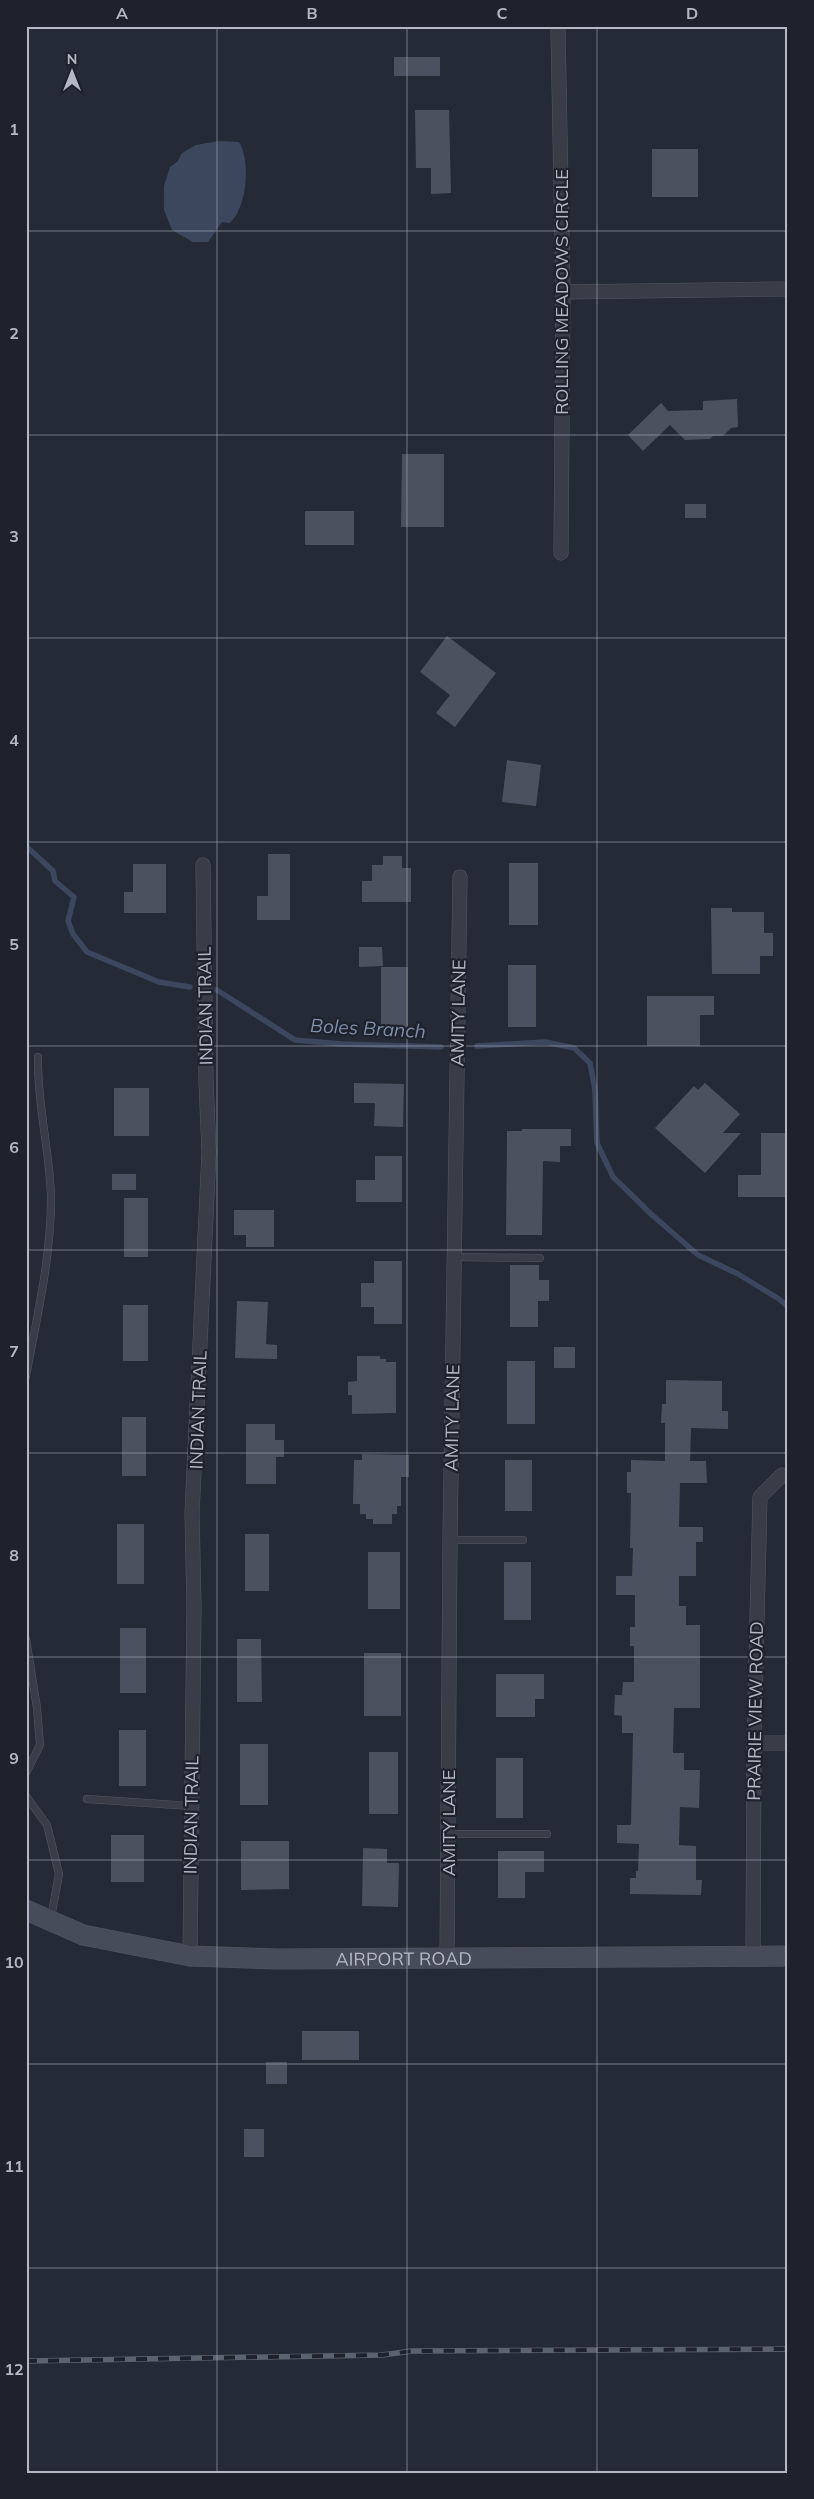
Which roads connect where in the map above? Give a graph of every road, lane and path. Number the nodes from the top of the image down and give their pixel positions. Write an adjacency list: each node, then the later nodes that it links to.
1 (558, 30): 3 (street, ROLLING MEADOWS CIRCLE)
2 (788, 289): 3 (street)
3 (563, 292): 4 (street, ROLLING MEADOWS CIRCLE)
4 (561, 553)
5 (203, 865): 20 (street, INDIAN TRAIL)
6 (460, 877): 8 (street, AMITY LANE)
7 (38, 1057): 10 (lane)
8 (455, 1257): 9 (lane); 12 (street, AMITY LANE)
9 (540, 1258)
10 (26, 1376)
11 (782, 1475): 15 (street, PRAIRIE VIEW ROAD)
12 (450, 1540): 13 (lane); 21 (street, AMITY LANE)
13 (523, 1540)
14 (26, 1639): 17 (lane)
15 (754, 1743): 16 (street); 27 (street, PRAIRIE VIEW ROAD)
16 (788, 1743)
17 (26, 1773)
18 (26, 1796): 24 (lane)
19 (86, 1799): 20 (lane)
20 (191, 1806): 25 (street, INDIAN TRAIL)
21 (448, 1834): 22 (lane); 28 (street, AMITY LANE)
22 (547, 1834)
23 (26, 1910): 24 (street, AIRPORT ROAD)
24 (50, 1921): 25 (street, AIRPORT ROAD)
25 (190, 1956): 28 (street, AIRPORT ROAD)
26 (788, 1956): 27 (street, AIRPORT ROAD)
27 (753, 1957): 28 (street, AIRPORT ROAD)
28 (447, 1959)

